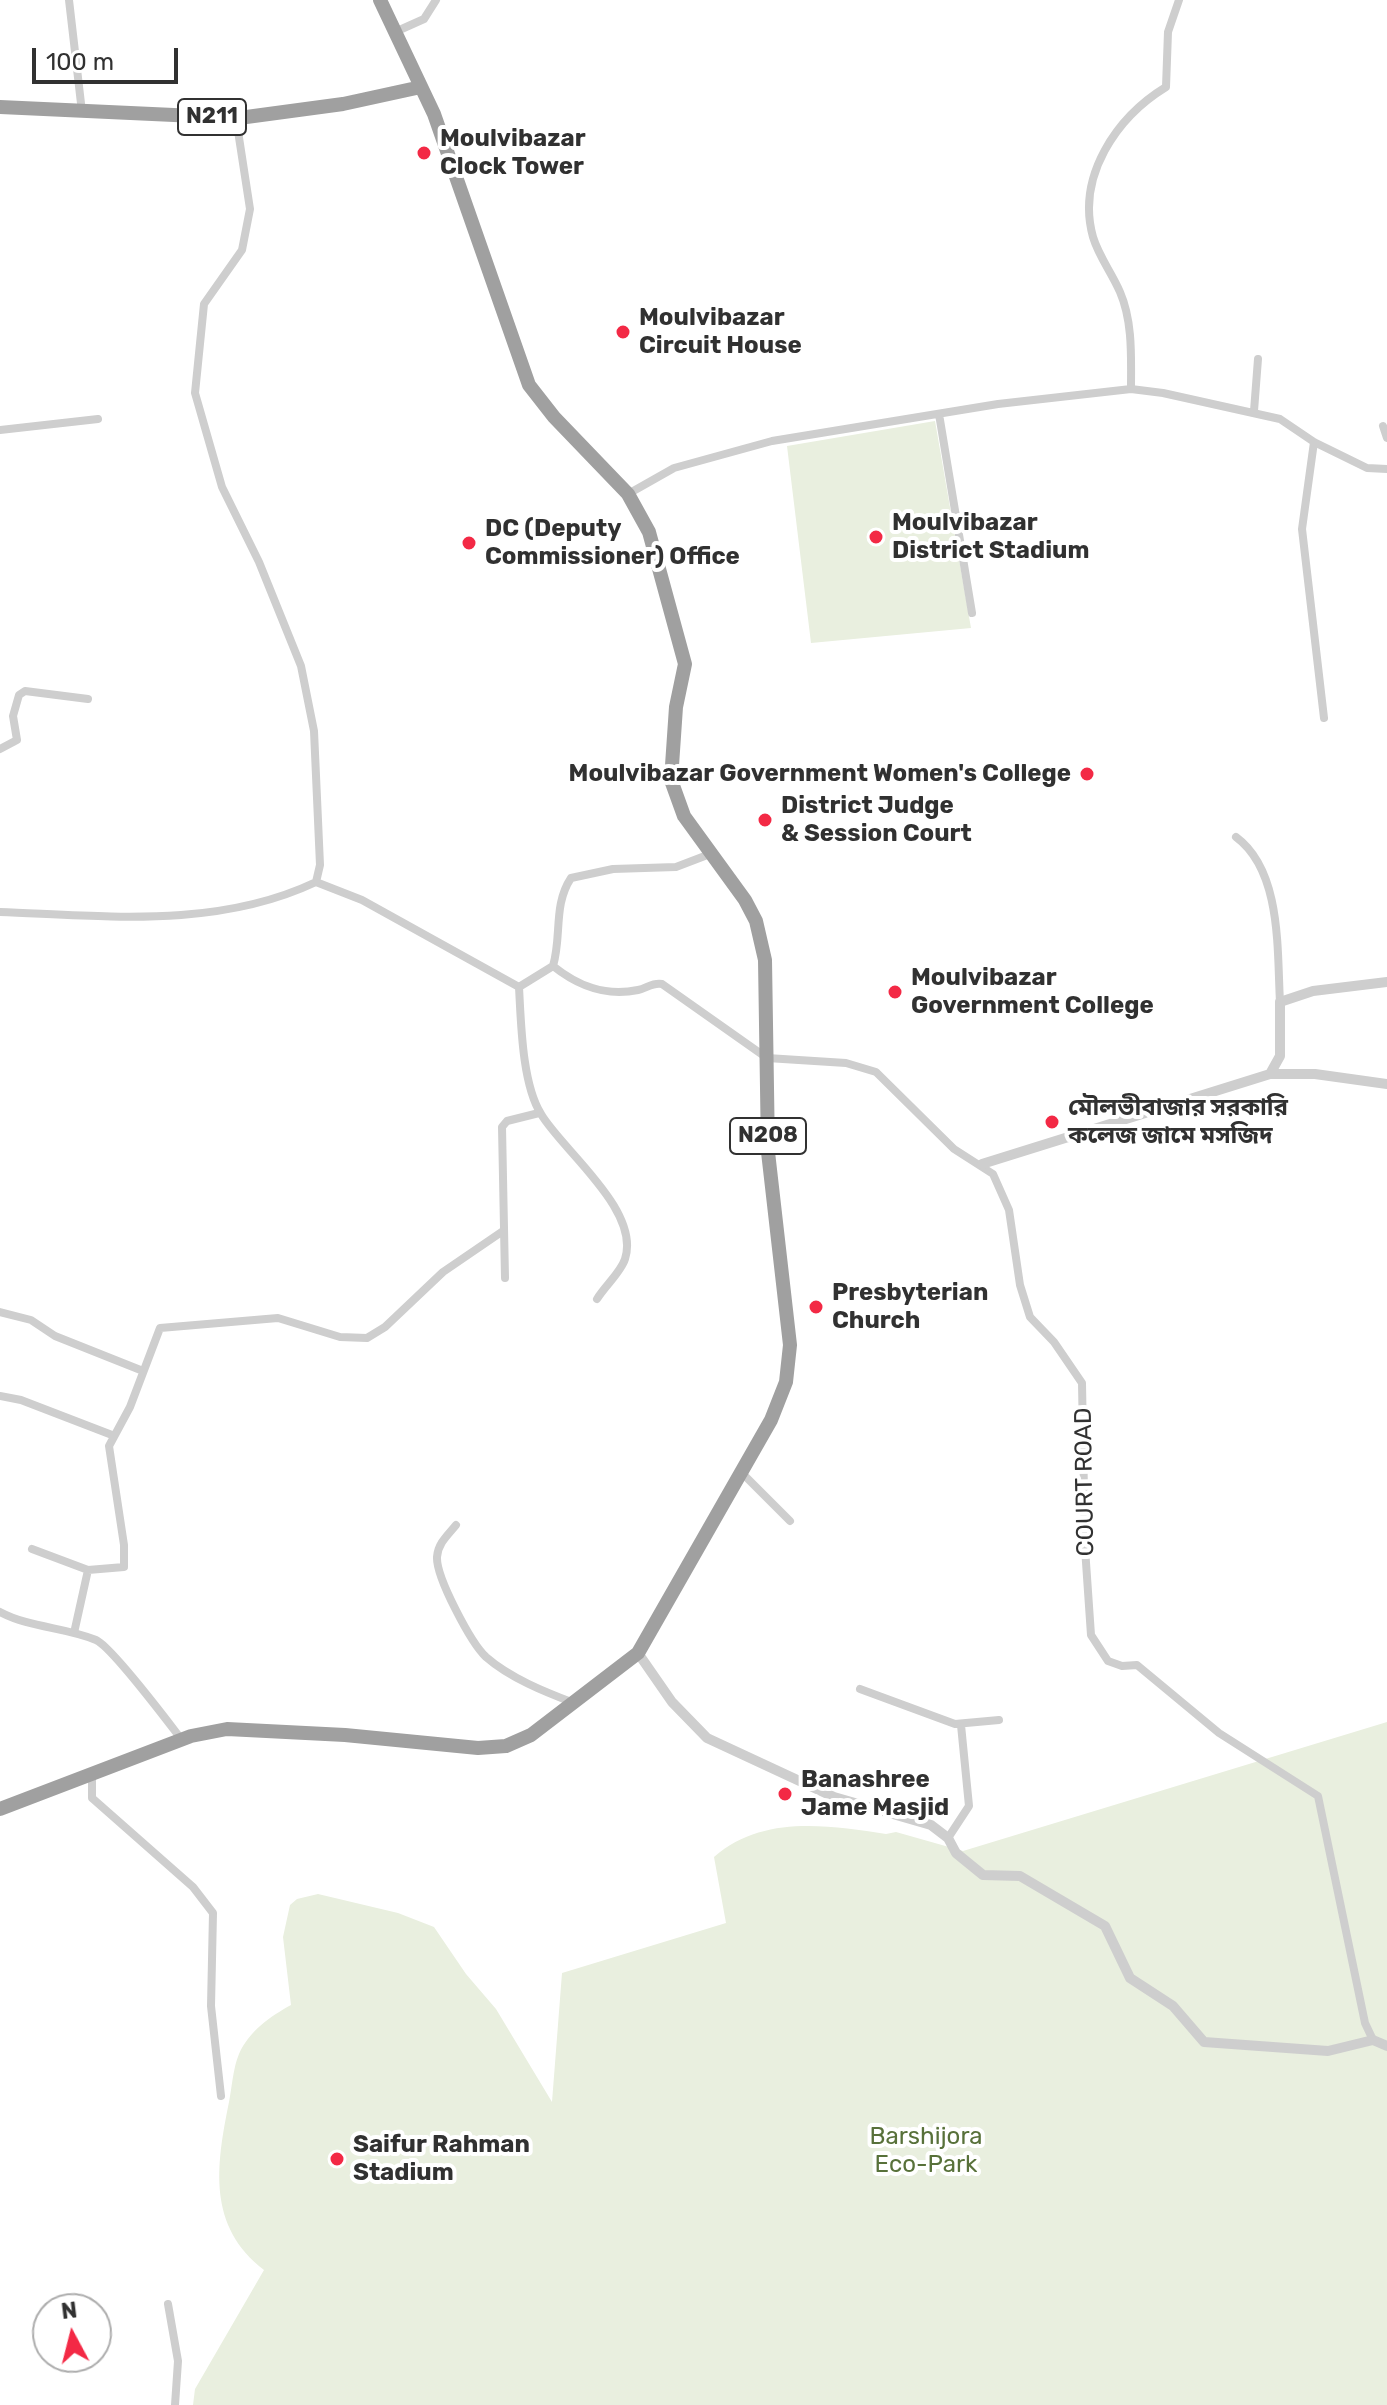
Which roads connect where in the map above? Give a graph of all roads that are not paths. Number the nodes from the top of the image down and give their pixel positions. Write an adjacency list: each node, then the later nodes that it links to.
1 (69, 0): 8 (street)
2 (380, 0): 5 (highway, N208)
3 (436, 0): 5 (street)
4 (1179, 0): 11 (street)
5 (395, 32): 6 (highway, N208)
6 (421, 87): 9 (highway, N211); 20 (highway, N208)
7 (0, 107): 8 (highway, N211)
8 (82, 113): 9 (highway, N211)
9 (236, 118): 27 (street)
10 (1258, 359): 12 (street)
11 (1131, 389): 12 (street); 13 (street)
12 (1254, 411): 18 (street)
13 (939, 414): 20 (street); 21 (street)
14 (98, 419): 16 (street)
15 (1383, 426): 17 (street)
16 (0, 430)
17 (1387, 438)
18 (1314, 442): 19 (street); 23 (street)
19 (1387, 469)
20 (628, 494): 26 (highway, N208)
21 (972, 613)
22 (88, 699): 24 (street)
23 (1324, 718)
24 (0, 749)
25 (1236, 837): 32 (street)
26 (710, 854): 29 (street); 33 (highway, N208)
27 (316, 882): 28 (street); 31 (street)
28 (0, 912)
29 (553, 966): 31 (street); 33 (street)
30 (1387, 982): 32 (street)
31 (519, 987): 36 (street)
32 (1280, 1002): 34 (street)
33 (767, 1058): 37 (street, COURT ROAD); 45 (highway, N208)
34 (1270, 1074): 35 (street); 37 (street)
35 (1387, 1084)
36 (539, 1113): 38 (street); 40 (street)
37 (982, 1164): 61 (street, COURT ROAD)
38 (503, 1231): 39 (street); 42 (street)
39 (505, 1278)
40 (597, 1299)
41 (0, 1312): 42 (street)
42 (143, 1371): 44 (street)
43 (0, 1396): 44 (street)
44 (112, 1435): 49 (street)
45 (741, 1472): 46 (street); 52 (highway, N208)
46 (790, 1521)
47 (456, 1525): 54 (street)
48 (32, 1549): 49 (street)
49 (88, 1570): 51 (street)
50 (0, 1612): 51 (street)
51 (74, 1633): 57 (street)
52 (638, 1653): 54 (highway, N208); 60 (street)
53 (860, 1689): 56 (street)
54 (575, 1703): 57 (highway, N208)
55 (999, 1720): 56 (street)
56 (961, 1725): 60 (street)
57 (182, 1740): 58 (highway, N208)
58 (92, 1776): 59 (highway, N208); 63 (street)
59 (0, 1809)
60 (948, 1838): 61 (street)
61 (1373, 2040): 62 (street)
62 (1387, 2046)
63 (221, 2096)
64 (168, 2304): 65 (street)
65 (175, 2405)

